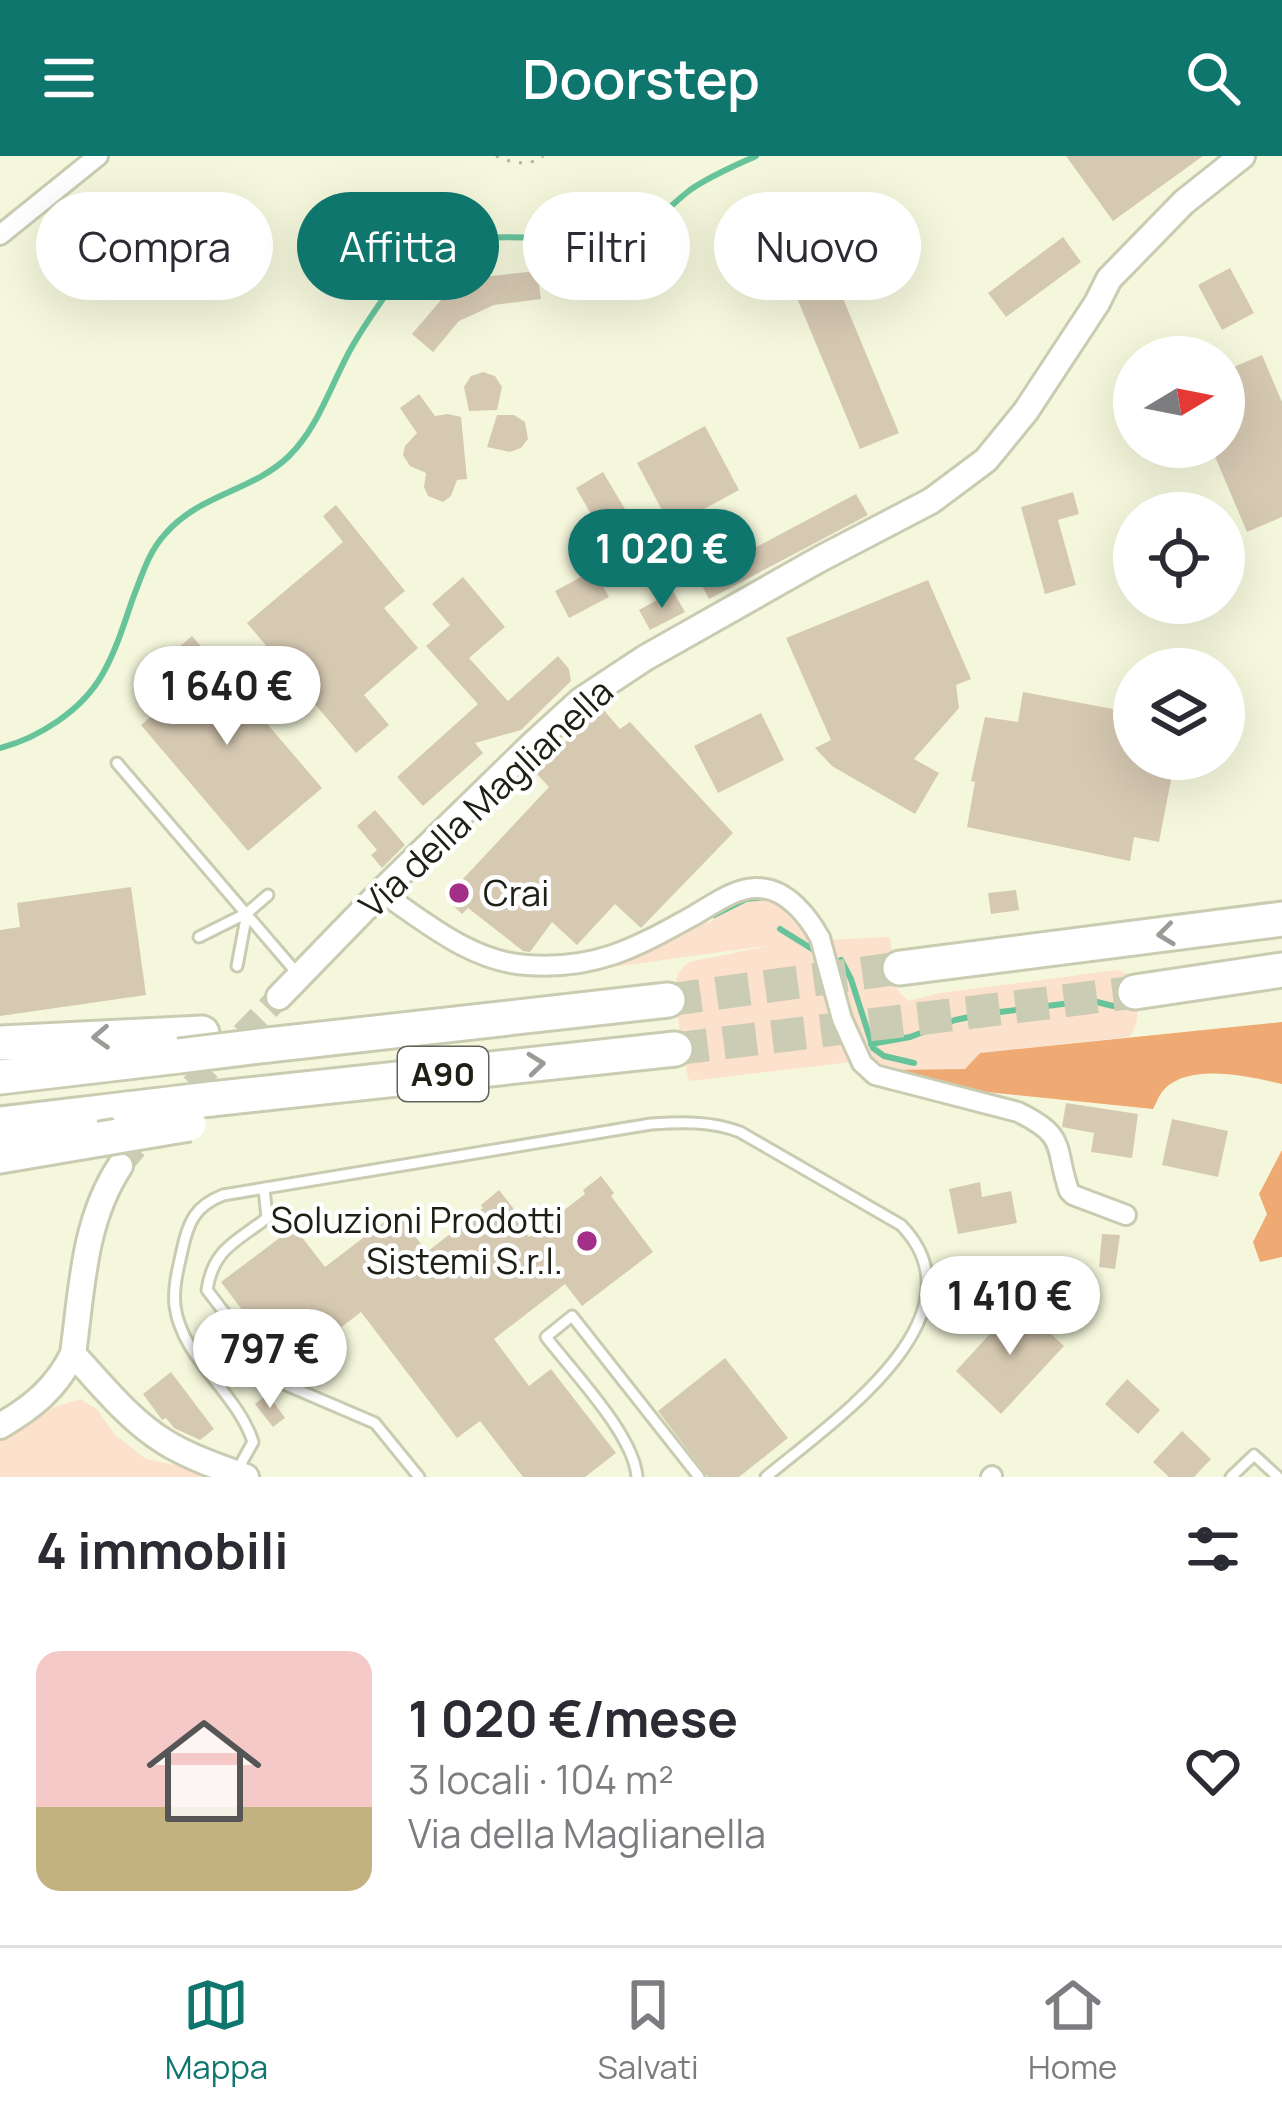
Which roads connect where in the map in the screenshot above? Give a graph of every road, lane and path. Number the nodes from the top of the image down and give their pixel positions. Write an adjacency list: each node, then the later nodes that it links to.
1 (98, 156): 5 (street)
2 (496, 156): 3 (path)
3 (543, 156)
4 (1242, 156): 7 (street, Via della Maglianella)
5 (0, 236)
6 (117, 763): 9 (lane)
7 (381, 892): 15 (street, Via della Maglianella); 28 (street, bridge)
8 (268, 895): 9 (lane)
9 (247, 913): 11 (lane); 12 (lane); 15 (lane)
10 (1282, 919): 13 (highway, one-way to 13)
11 (199, 937)
12 (237, 966)
13 (900, 968)
14 (1282, 970): 16 (highway)
15 (299, 976): 17 (street, Via della Maglianella)
16 (1135, 992)
17 (279, 997)
18 (668, 1000): 20 (highway, A90)
19 (0, 1043): 20 (highway, one-way to 19)
20 (191, 1044): 22 (highway)
21 (675, 1049): 23 (highway, A90, one-way to 21)
22 (0, 1077)
23 (200, 1111): 24 (highway, A90, bridge); 25 (highway, bridge)
24 (0, 1124)
25 (110, 1153): 26 (highway); 29 (street)
26 (0, 1156)
27 (264, 1188): 31 (lane); 32 (lane); 35 (lane)
28 (1126, 1215)
29 (73, 1354): 30 (street); 31 (street)
30 (0, 1426)
31 (241, 1475)
32 (419, 1477)
33 (637, 1477): 34 (lane)
34 (699, 1477)
35 (766, 1477)
36 (1231, 1477): 37 (lane)
37 (1278, 1477)

